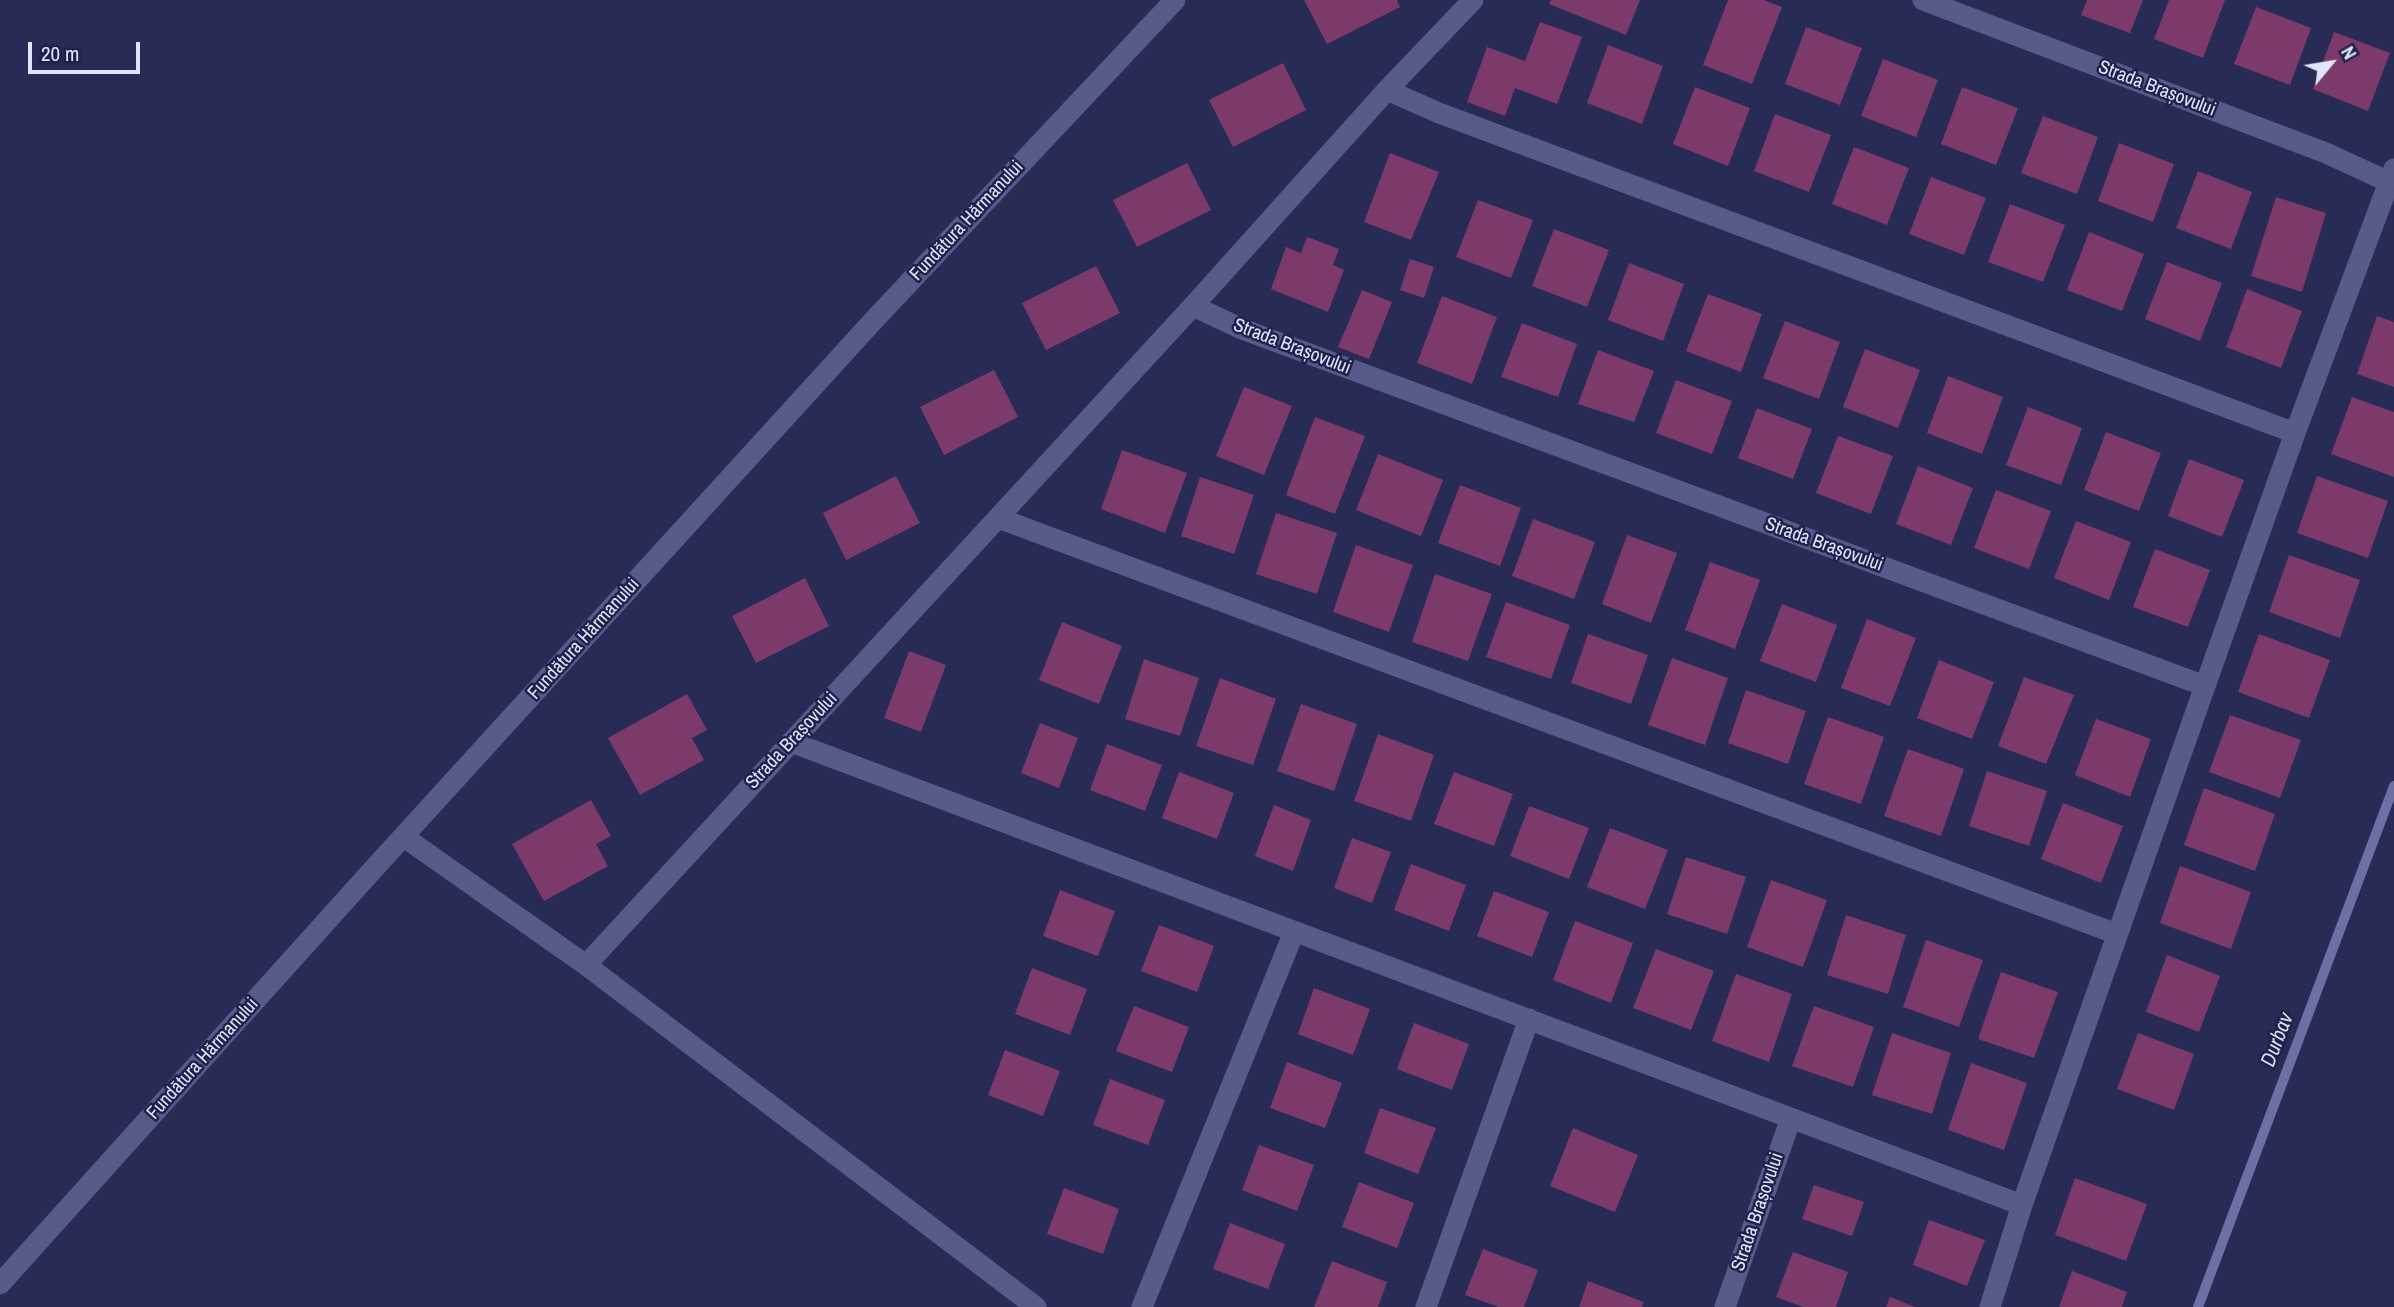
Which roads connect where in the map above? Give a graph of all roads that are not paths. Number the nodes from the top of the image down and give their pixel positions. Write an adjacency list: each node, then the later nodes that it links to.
1 (1175, 0): 11 (street, Fundătura Hărmanului)
2 (1474, 0): 4 (street, Strada Brașovului)
3 (1923, 0): 5 (street, Strada Brașovului)
4 (1387, 90): 6 (street, Strada Brașovului); 7 (street)
5 (2392, 176): 7 (street, Strada Brașovului)
6 (1193, 306): 8 (street, Strada Brașovului); 9 (street, Strada Brașovului)
7 (2295, 433): 9 (street, Strada Brașovului)
8 (998, 518): 10 (street, Strada Brașovului); 13 (street)
9 (2205, 686): 13 (street)
10 (791, 742): 12 (street); 14 (street, Strada Brașovului)
11 (404, 837): 14 (street); 18 (street, Fundătura Hărmanului)
12 (1294, 932): 15 (street); 20 (street)
13 (2117, 934): 17 (street)
14 (586, 965): 19 (street)
15 (1529, 1019): 16 (street); 21 (street)
16 (1791, 1118): 17 (street); 22 (street, Strada Brașovului)
17 (2022, 1205): 23 (street)
18 (0, 1284)
19 (1037, 1307)
20 (1142, 1307)
21 (1426, 1307)
22 (1725, 1307)
23 (1990, 1307)

